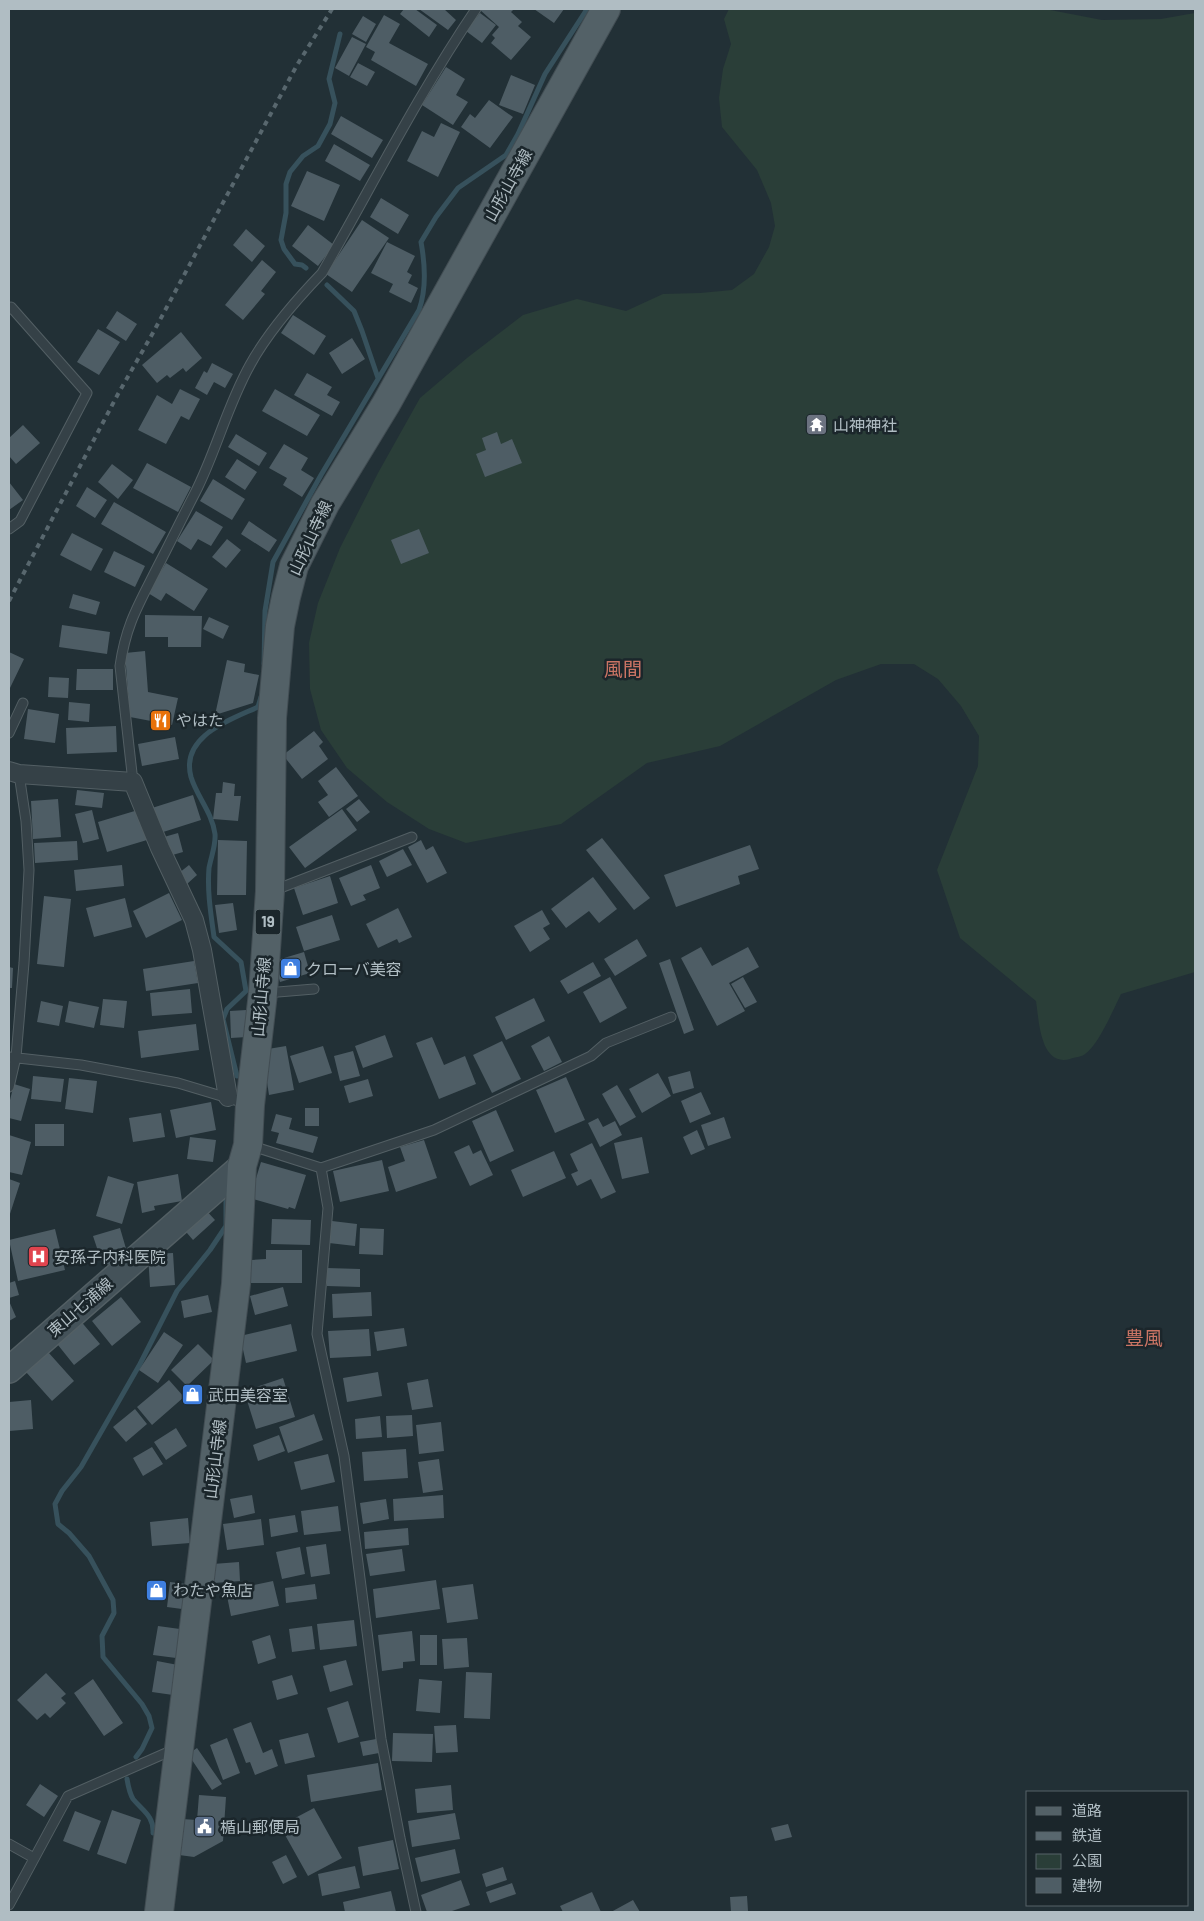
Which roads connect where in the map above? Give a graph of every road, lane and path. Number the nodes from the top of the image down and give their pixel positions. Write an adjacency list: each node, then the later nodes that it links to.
1 (476, 9): 8 (lane)
2 (606, 9): 10 (main road, 山形山寺線 / 19)
3 (9, 309): 4 (lane)
4 (9, 529)
5 (23, 703): 6 (lane)
6 (9, 733)
7 (14, 772): 8 (street); 14 (lane)
8 (133, 782): 16 (street)
9 (412, 837): 10 (lane)
10 (270, 892): 12 (main road, 山形山寺線 / 19)
11 (314, 990): 12 (lane)
12 (263, 993): 16 (main road, 山形山寺線 / 19)
13 (671, 1017): 18 (lane)
14 (12, 1057): 15 (lane); 16 (lane)
15 (9, 1087)
16 (239, 1101): 17 (main road, 山形山寺線 / 19)
17 (245, 1155): 18 (lane); 19 (main road, 東山七浦線); 20 (main road, 山形山寺線 / 19)
18 (321, 1168): 25 (lane)
19 (9, 1370)
20 (180, 1747): 22 (lane); 24 (main road, 山形山寺線 / 19)
21 (9, 1844): 22 (lane)
22 (34, 1858): 23 (lane)
23 (9, 1905)
24 (159, 1912)
25 (416, 1912)

